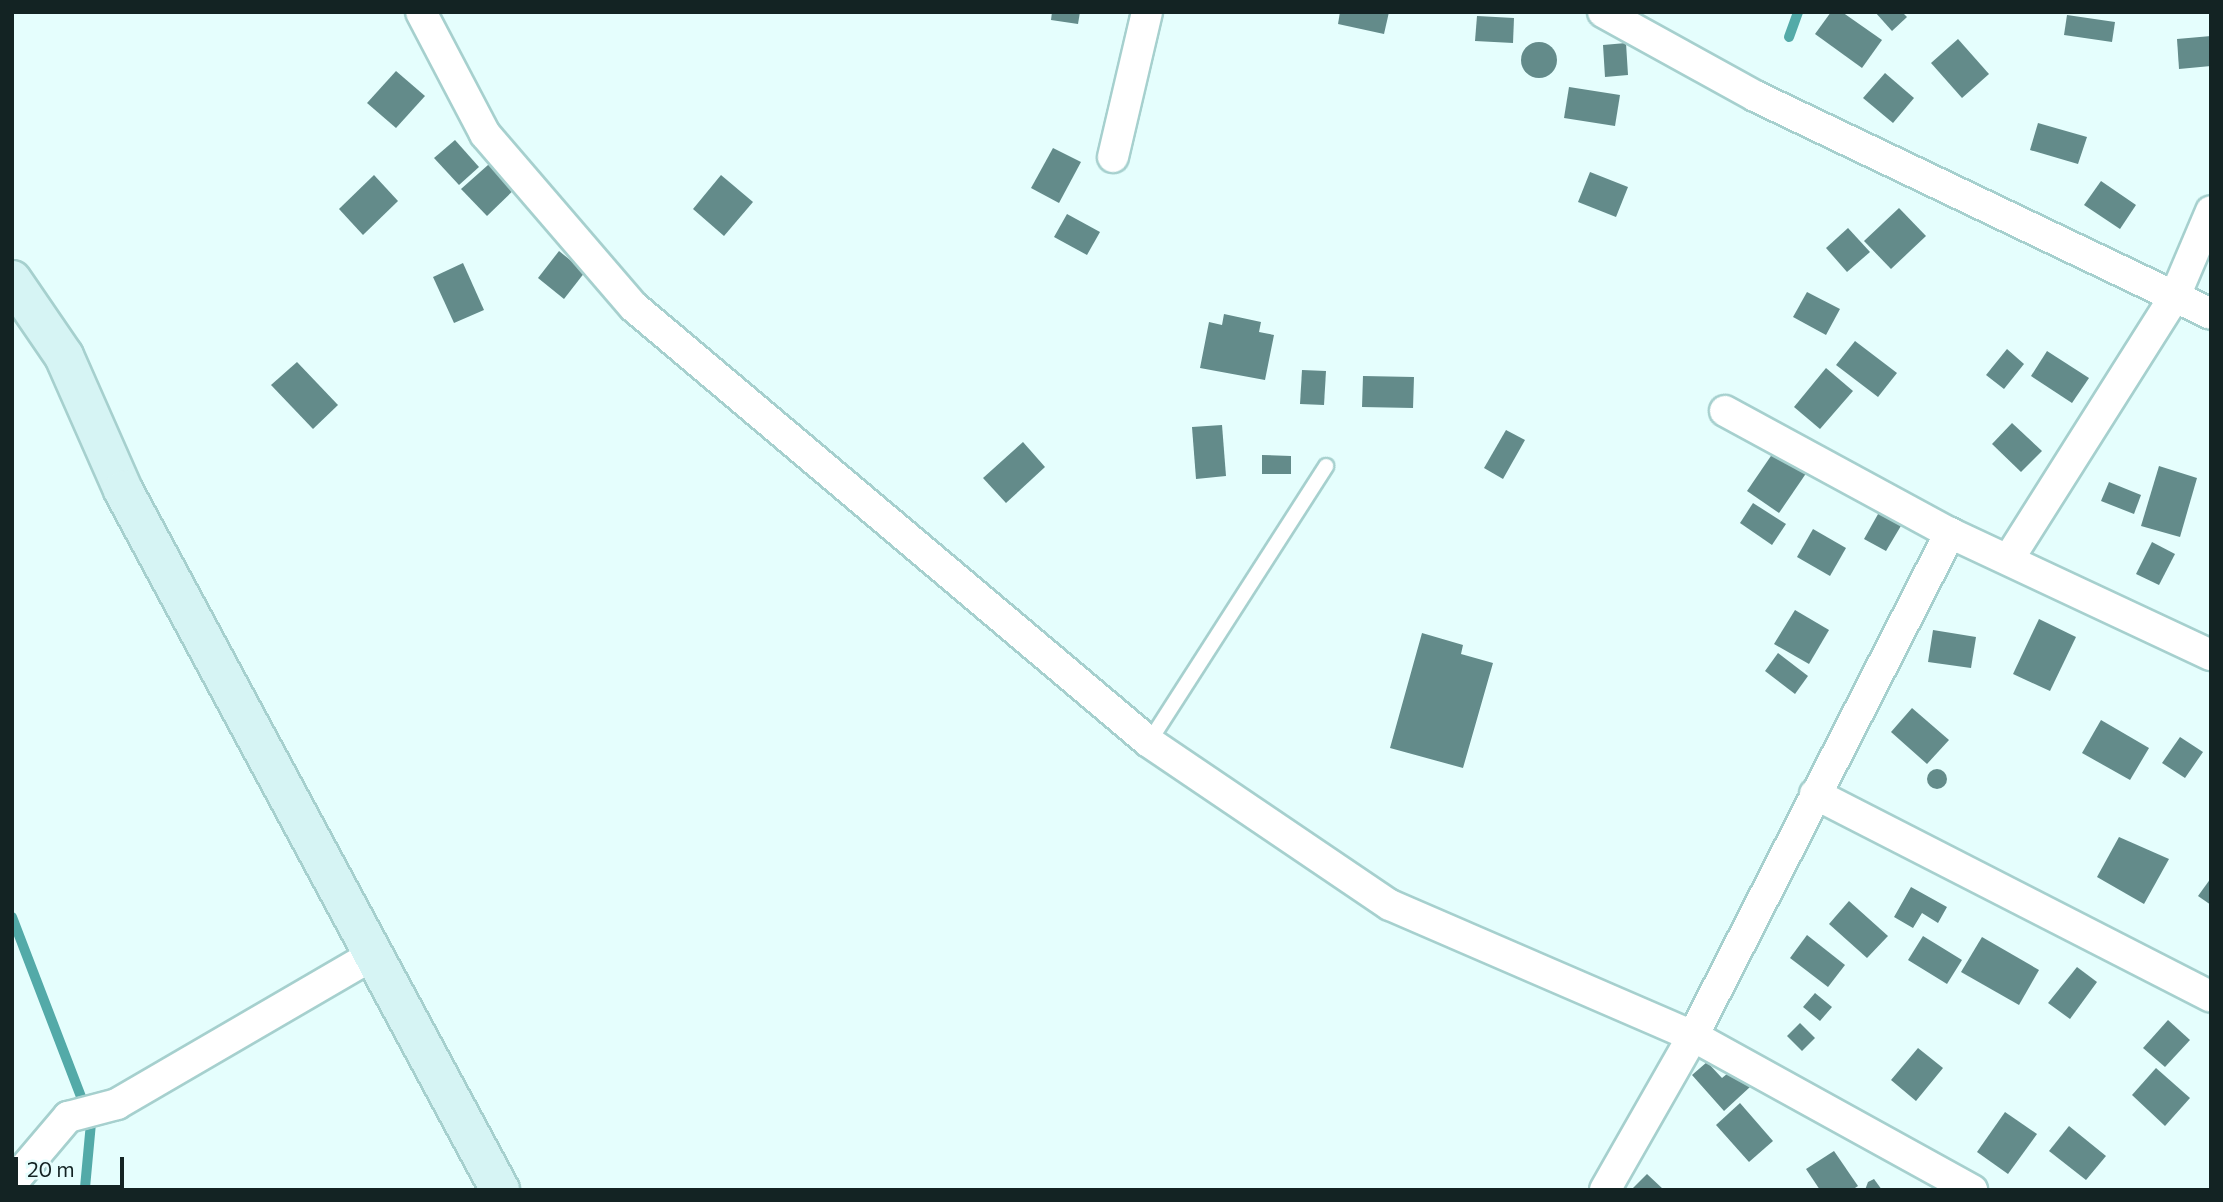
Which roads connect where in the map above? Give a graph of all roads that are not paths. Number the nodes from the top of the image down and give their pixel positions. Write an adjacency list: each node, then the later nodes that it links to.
1 (421, 12): 14 (street)
2 (1147, 12): 4 (street)
3 (1603, 12): 7 (street)
4 (1113, 157)
5 (2211, 211): 7 (street)
6 (12, 280): 16 (street)
7 (2175, 296): 8 (street); 12 (street)
8 (2211, 314)
9 (1725, 411): 11 (street)
10 (1326, 466): 14 (lane)
11 (1950, 533): 12 (street); 15 (street)
12 (2010, 557): 13 (street)
13 (2211, 656)
14 (1149, 742): 18 (street)
15 (1815, 794): 17 (street); 18 (street)
16 (373, 955): 19 (street); 20 (street)
17 (2211, 998)
18 (1692, 1036): 21 (street); 22 (street)
19 (12, 1183)
20 (500, 1190)
21 (1605, 1190)
22 (1972, 1190)

